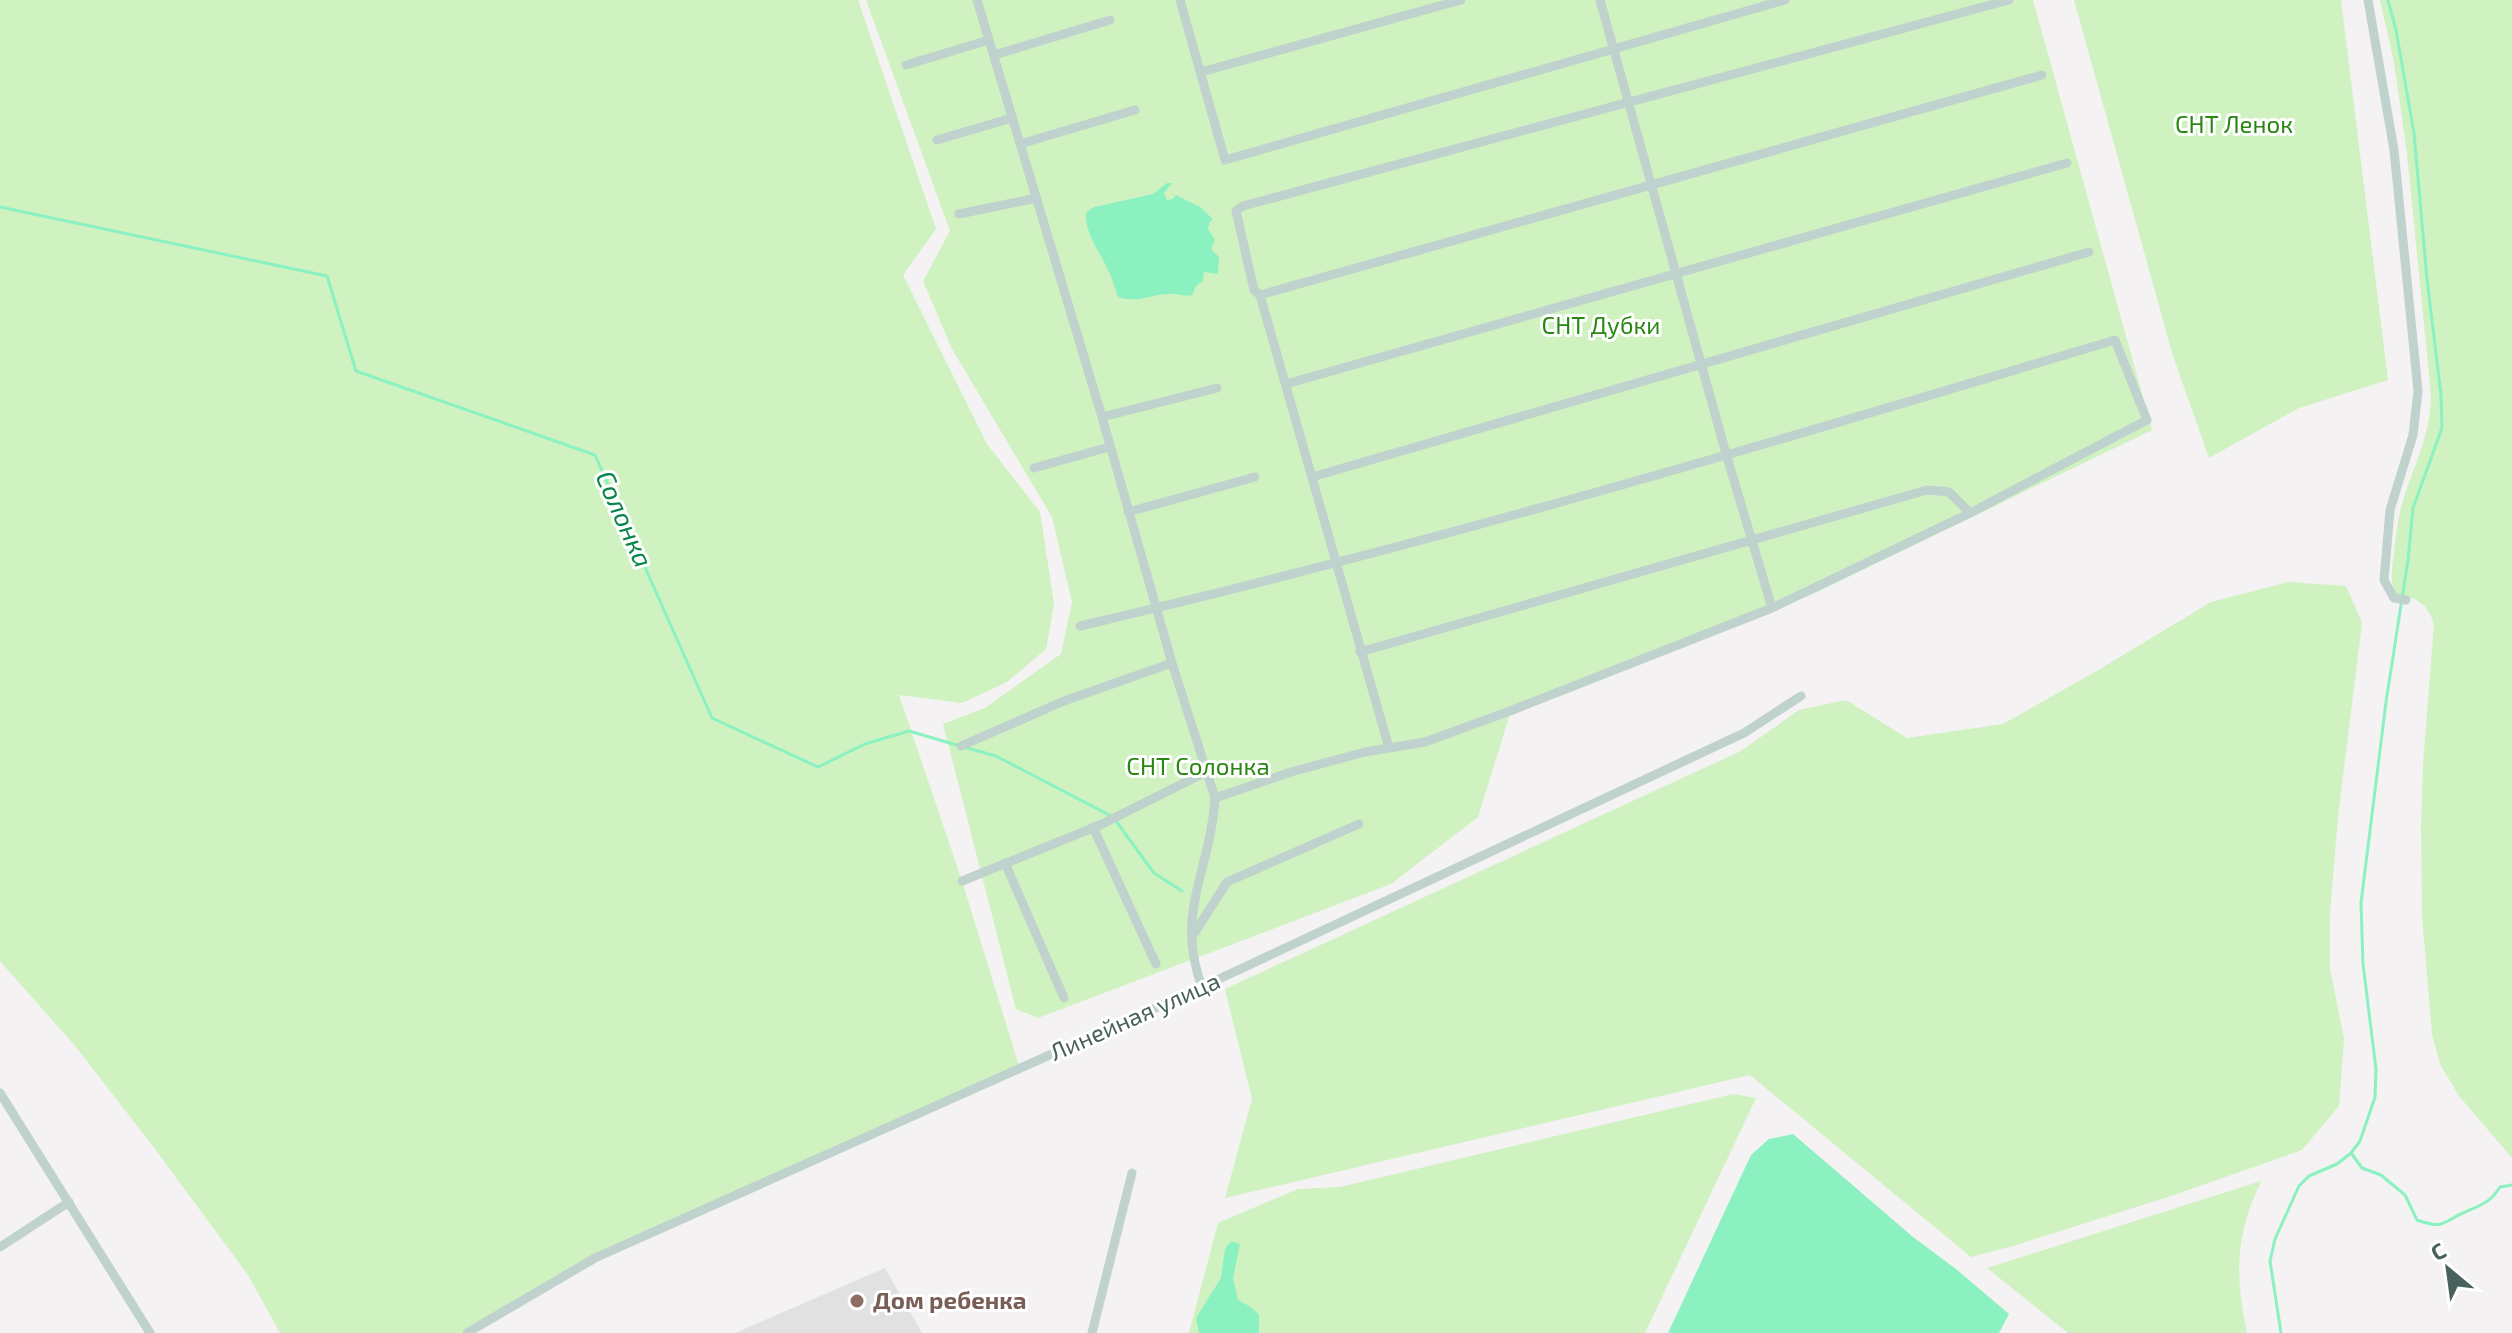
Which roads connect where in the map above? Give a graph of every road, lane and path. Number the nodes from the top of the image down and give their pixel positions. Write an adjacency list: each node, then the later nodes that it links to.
1 (977, 0): 9 (street)
2 (1180, 0): 13 (street)
3 (1461, 0): 13 (street)
4 (1600, 0): 10 (street)
5 (1785, 0): 10 (street)
6 (2009, 0): 15 (street)
7 (2368, 0): 40 (street)
8 (1110, 20): 11 (street)
9 (989, 40): 11 (street); 12 (street)
10 (1613, 51): 13 (street); 15 (street)
11 (994, 55): 17 (street)
12 (906, 65)
13 (1201, 72)
14 (2042, 75): 21 (street)
15 (1628, 103): 21 (street); 26 (street)
16 (1135, 110): 19 (street)
17 (1012, 118): 18 (street); 19 (street)
18 (937, 140)
19 (1020, 144): 22 (street)
20 (2067, 163): 25 (street)
21 (1651, 185): 25 (street); 26 (street)
22 (1037, 198): 23 (street); 30 (street)
23 (959, 214)
24 (2089, 252): 27 (street)
25 (1677, 274): 27 (street); 28 (street)
26 (1260, 295): 28 (street)
27 (1701, 364): 32 (street); 35 (street)
28 (1286, 384): 35 (street)
29 (1217, 388): 30 (street)
30 (1102, 417): 31 (street)
31 (1109, 447): 33 (street); 36 (street)
32 (1727, 457): 37 (street); 38 (street); 39 (street)
33 (1034, 468)
34 (1255, 477): 36 (street)
35 (1312, 477): 39 (street)
36 (1128, 512): 42 (street)
37 (1970, 513): 38 (street); 41 (street)
38 (1752, 541): 41 (street); 44 (street)
39 (1335, 562): 42 (street); 44 (street)
40 (2406, 600)
41 (1772, 608): 48 (street)
42 (1156, 609): 43 (street); 45 (street)
43 (1080, 626)
44 (1360, 652): 48 (street)
45 (1172, 663): 47 (street); 49 (street)
46 (1801, 696): 57 (street, Линейная улица)
47 (961, 746)
48 (1389, 748): 50 (street)
49 (1206, 772): 50 (street); 52 (street)
50 (1215, 798): 55 (street)
51 (1359, 824): 55 (street)
52 (1093, 827): 53 (street); 56 (street)
53 (1005, 863): 54 (street); 58 (street)
54 (962, 881)
55 (1191, 939): 57 (street)
56 (1156, 964)
57 (1202, 987): 64 (street, Линейная улица)
58 (1064, 998)
59 (0, 1093): 61 (street)
60 (1132, 1173): 65 (street)
61 (69, 1202): 62 (street); 63 (street)
62 (0, 1247)
63 (150, 1333)
64 (467, 1333)
65 (1092, 1333)

